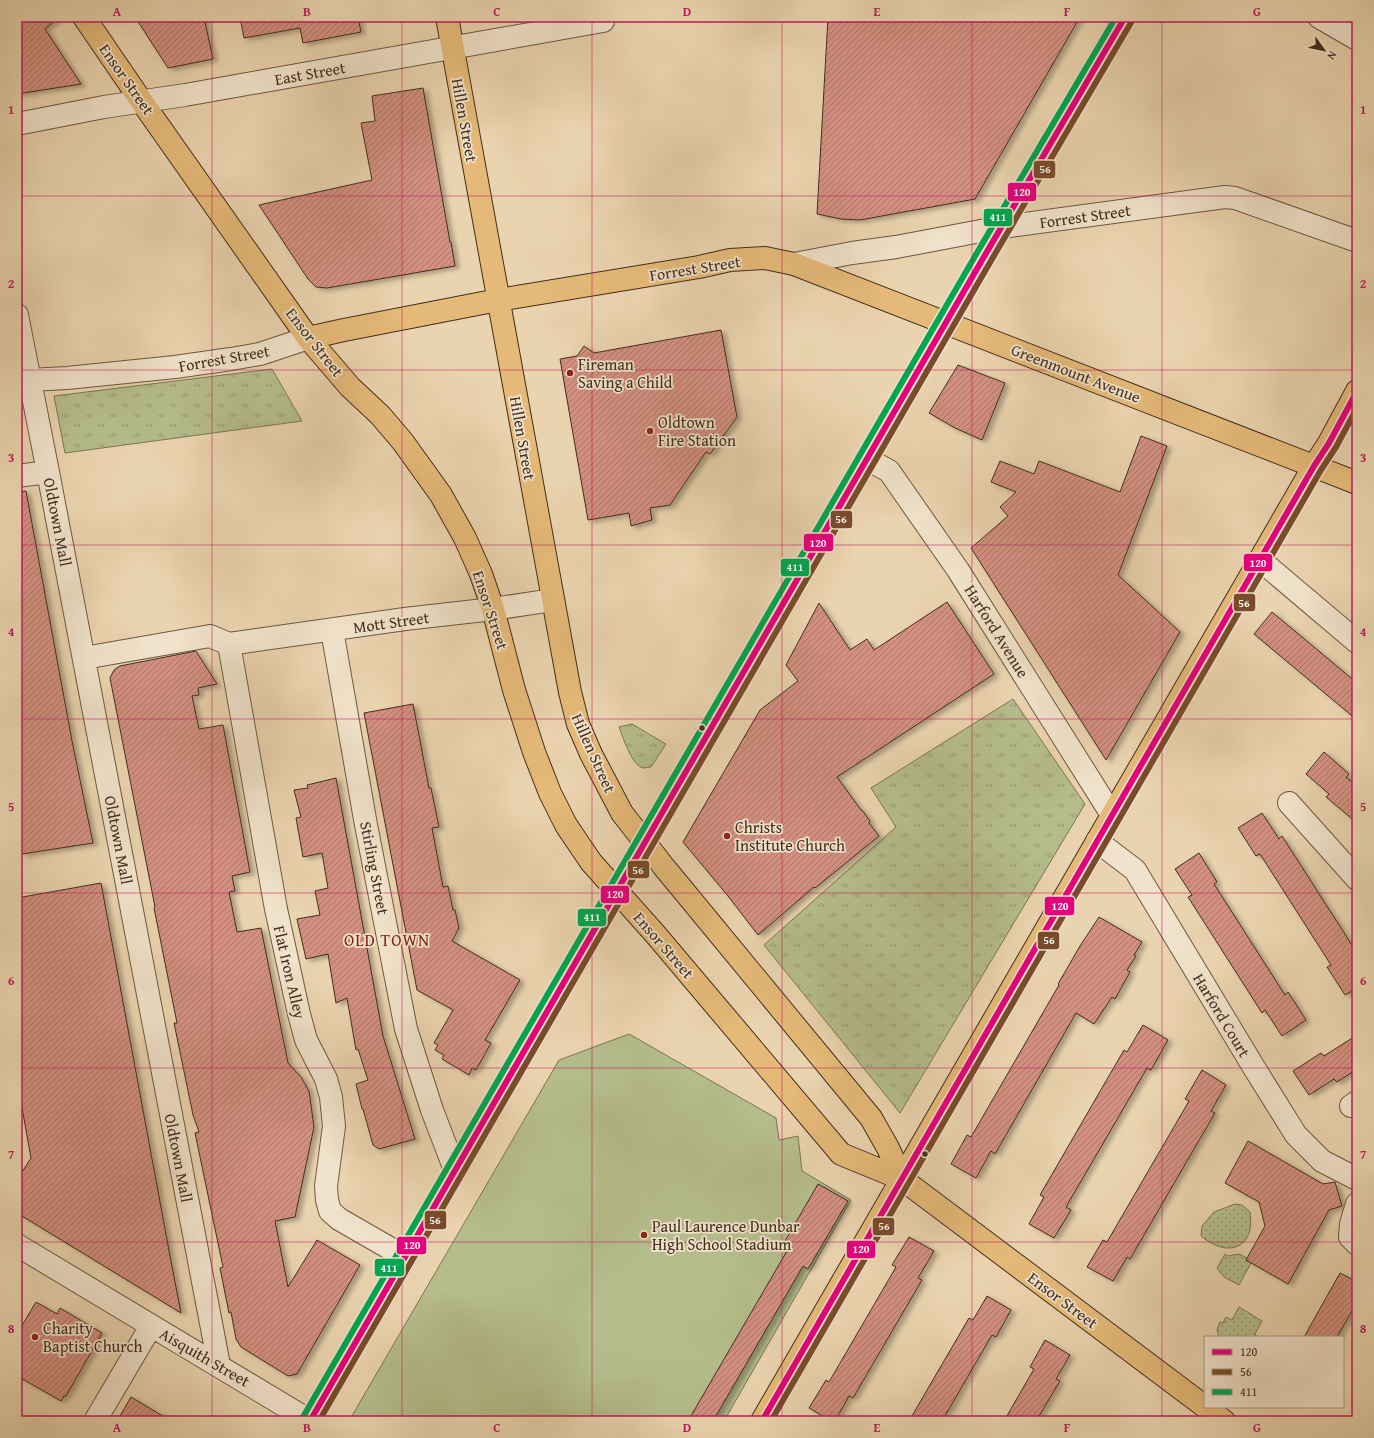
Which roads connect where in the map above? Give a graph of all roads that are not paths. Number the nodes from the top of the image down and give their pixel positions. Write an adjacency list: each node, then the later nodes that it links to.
1 (84, 17): 8 (main road, Ensor Street)
2 (446, 17): 7 (main road, Hillen Street)
3 (1125, 17): 10 (main road)
4 (1319, 17): 6 (street)
5 (603, 21): 7 (street, East Street)
6 (1357, 38)
7 (452, 47): 8 (street, East Street); 13 (main road, Hillen Street)
8 (142, 102): 9 (street, East Street); 16 (main road, Ensor Street)
9 (24, 123)
10 (1002, 227): 11 (street, Forrest Street); 12 (street, Forrest Street); 15 (main road)
11 (1357, 241)
12 (794, 264): 13 (main road, Forrest Street); 15 (main road, Greenmount Avenue)
13 (498, 300): 16 (main road, Forrest Street); 25 (main road, Hillen Street)
14 (17, 315): 17 (street, Oldtown Mall)
15 (946, 323): 19 (main road); 20 (main road, Greenmount Avenue)
16 (308, 338): 17 (street, Forrest Street); 26 (main road, Ensor Street)
17 (29, 380): 21 (street, Oldtown Mall)
18 (1357, 391): 20 (main road)
19 (867, 459): 32 (street, Harford Avenue); 34 (main road)
20 (1314, 466): 23 (main road, Greenmount Avenue); 24 (main road)
21 (48, 472): 22 (street); 30 (street, Oldtown Mall)
22 (17, 476)
23 (1357, 483)
24 (1260, 560): 28 (street); 32 (main road)
25 (552, 600): 26 (street, Mott Street); 34 (main road, Hillen Street)
26 (492, 609): 27 (street, Mott Street); 36 (main road, Ensor Street)
27 (332, 630): 29 (street, Mott Street); 37 (street, Stirling Street)
28 (1357, 642)
29 (229, 644): 30 (street); 43 (street, Flat Iron Alley)
30 (84, 658): 45 (street, Oldtown Mall)
31 (1288, 803): 35 (street)
32 (1112, 816): 33 (main road)
33 (1097, 841): 38 (main road); 39 (street, Harford Court)
34 (645, 843): 36 (main road); 38 (main road, Ensor Street)
35 (1357, 879)
36 (617, 891): 37 (main road); 38 (main road, Ensor Street)
37 (455, 1170): 43 (main road)
38 (902, 1179): 46 (main road, Ensor Street); 50 (main road)
39 (1357, 1179)
40 (1357, 1204): 41 (street)
41 (1357, 1244)
42 (17, 1245): 44 (street, Aisquith Street)
43 (405, 1257): 49 (main road)
44 (151, 1326): 45 (street, Aisquith Street); 48 (street)
45 (219, 1365): 49 (street, Aisquith Street)
46 (1204, 1406)
47 (1207, 1408): 51 (main road, Ensor Street)
48 (95, 1421)
49 (310, 1421)
50 (762, 1421)
51 (1224, 1421)

